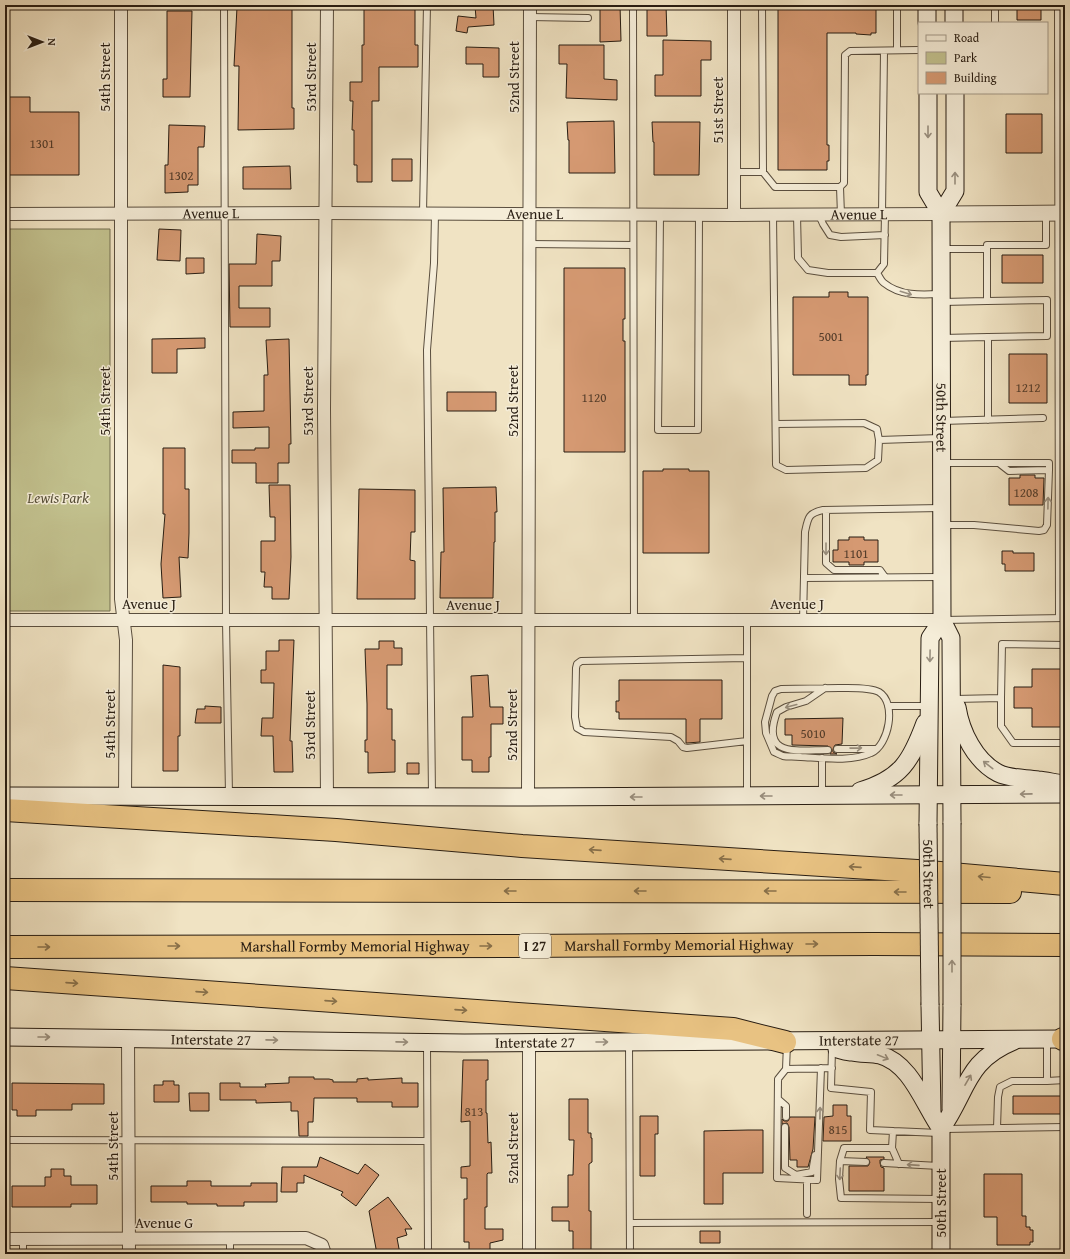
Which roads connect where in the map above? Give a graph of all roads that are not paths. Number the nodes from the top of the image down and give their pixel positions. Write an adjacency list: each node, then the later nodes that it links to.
1 (121, 5): 30 (street, 54th Street)
2 (224, 5): 26 (lane)
3 (327, 5): 27 (street, 53rd Street)
4 (428, 5): 31 (lane)
5 (633, 5): 37 (lane)
6 (734, 5): 23 (street, 51st Street)
7 (762, 5): 24 (lane)
8 (897, 5): 18 (lane)
9 (927, 5): 15 (main road)
10 (954, 5): 16 (main road)
11 (995, 5): 17 (lane)
12 (1058, 5): 28 (lane)
13 (530, 11): 14 (lane); 32 (street, 52nd Street)
14 (588, 18)
15 (927, 22)
16 (954, 22)
17 (995, 22)
18 (897, 50): 19 (lane); 20 (lane)
19 (918, 50)
20 (884, 51): 25 (lane); 35 (lane)
21 (928, 94): 36 (main road, one-way to 36)
22 (955, 94): 36 (main road, one-way to 22)
23 (734, 172): 24 (lane); 40 (street, 51st Street)
24 (763, 172): 25 (lane)
25 (840, 186): 34 (lane)
26 (225, 213): 27 (street, Avenue L); 30 (street, Avenue L); 68 (lane)
27 (326, 213): 31 (street, Avenue L); 73 (street, 53rd Street)
28 (1057, 213): 36 (street, Avenue L); 47 (lane); 65 (lane)
29 (5, 214): 30 (street, Avenue L)
30 (120, 214): 67 (street, 54th Street)
31 (429, 214): 32 (street, Avenue L); 74 (lane)
32 (530, 214): 37 (street, Avenue L); 44 (street, 52nd Street)
33 (818, 214): 34 (street, Avenue L); 42 (street, Avenue L); 43 (lane)
34 (841, 214): 35 (street, Avenue L)
35 (883, 214): 36 (street, Avenue L); 43 (lane)
36 (941, 214): 46 (main road, 50th Street)
37 (633, 215): 38 (street, Avenue L); 45 (lane)
38 (660, 215): 39 (street, Avenue L); 39 (lane)
39 (698, 215): 40 (street, Avenue L)
40 (734, 215): 41 (street, Avenue L)
41 (773, 215): 42 (street, Avenue L); 55 (lane)
42 (797, 215): 48 (lane)
43 (885, 235): 48 (lane)
44 (529, 244): 45 (lane); 75 (street, 52nd Street)
45 (633, 245): 69 (lane)
46 (941, 249): 47 (lane); 49 (main road, 50th Street)
47 (987, 249): 50 (lane)
48 (877, 273): 49 (lane, one-way to 49)
49 (942, 298): 50 (lane); 52 (main road, 50th Street)
50 (987, 301): 51 (lane)
51 (988, 337): 52 (lane); 54 (lane)
52 (942, 338): 56 (main road, 50th Street)
53 (1043, 418): 54 (lane)
54 (988, 420): 56 (lane)
55 (776, 424): 57 (lane); 57 (lane)
56 (942, 429): 57 (lane); 58 (main road, 50th Street)
57 (879, 440)
58 (942, 463): 59 (main road, 50th Street); 61 (lane, one-way to 58)
59 (942, 508): 60 (lane); 61 (main road, 50th Street)
60 (826, 510): 62 (lane, one-way to 62); 64 (lane)
61 (942, 525): 63 (main road, 50th Street)
62 (885, 577): 63 (lane); 64 (lane)
63 (942, 577): 72 (main road, 50th Street)
64 (804, 578): 71 (lane)
65 (1062, 618): 72 (lane)
66 (5, 620): 67 (street, Avenue J)
67 (124, 620): 68 (street, Avenue J); 95 (street, 54th Street)
68 (226, 620): 73 (street, Avenue J); 96 (lane)
69 (634, 620): 70 (street, Avenue J); 75 (street, Avenue J)
70 (747, 620): 71 (street, Avenue J); 77 (lane)
71 (803, 620): 72 (street, Avenue J)
72 (942, 620): 78 (main road, 50th Street); 83 (main road, 50th Street, one-way to 83)
73 (326, 621): 74 (street, Avenue J); 97 (street, 53rd Street)
74 (430, 621): 75 (street, Avenue J); 100 (lane)
75 (527, 621): 101 (street, 52nd Street)
76 (1065, 645): 80 (lane)
77 (747, 658): 84 (lane); 84 (lane)
78 (951, 677): 81 (main road); 93 (main road, 50th Street)
79 (825, 688): 82 (lane); 88 (lane, one-way to 88); 89 (lane)
80 (1001, 698): 81 (lane); 85 (lane)
81 (955, 699): 90 (main road, one-way to 81)
82 (888, 706): 83 (lane); 87 (lane)
83 (929, 708): 92 (main road, 50th Street); 99 (main road)
84 (747, 740): 98 (lane)
85 (1065, 743)
86 (837, 749): 87 (lane, one-way to 87)
87 (876, 749): 89 (lane)
88 (828, 750)
89 (822, 758): 99 (lane)
90 (1065, 784)
91 (1065, 794): 93 (main road, one-way to 93)
92 (928, 795): 93 (main road); 99 (main road, one-way to 99); 112 (main road, 50th Street, bridge)
93 (952, 795): 113 (main road, 50th Street, one-way to 93, bridge)
94 (5, 796): 95 (main road)
95 (125, 796): 96 (main road)
96 (229, 796): 97 (main road)
97 (327, 796): 100 (main road)
98 (747, 796): 99 (main road, one-way to 98); 101 (main road, one-way to 101)
99 (828, 796)
100 (432, 797): 101 (main road)
101 (528, 797)
102 (5, 810): 103 (highway, one-way to 102)
103 (1065, 884)
104 (5, 890): 105 (highway, one-way to 104)
105 (1065, 893)
106 (1065, 945): 107 (highway, Marshall Formby Memorial Highway / I 27, one-way to 106)
107 (5, 947)
108 (5, 978): 118 (highway, one-way to 118)
109 (5, 1037): 110 (main road, Interstate 27, one-way to 110)
110 (128, 1038): 115 (main road, Interstate 27, one-way to 115); 135 (street, 54th Street)
111 (1060, 1039): 114 (main road, Interstate 27); 124 (lane)
112 (930, 1040): 113 (main road, Interstate 27); 118 (main road, Interstate 27); 128 (main road, 50th Street)
113 (952, 1040): 114 (main road, Interstate 27); 126 (main road, 50th Street)
114 (1018, 1040): 126 (main road, one-way to 114)
115 (427, 1042): 116 (main road, Interstate 27); 136 (lane)
116 (529, 1042): 117 (main road, Interstate 27, one-way to 117); 157 (street, 52nd Street)
117 (629, 1042): 118 (main road, Interstate 27); 147 (lane)
118 (792, 1042): 119 (main road); 122 (lane)
119 (832, 1048): 121 (lane); 128 (main road, one-way to 128)
120 (820, 1068): 121 (lane); 122 (lane); 133 (lane, one-way to 120)
121 (832, 1068): 132 (lane)
122 (786, 1069): 125 (lane)
123 (1065, 1080): 124 (lane)
124 (1047, 1081): 131 (lane)
125 (778, 1099): 127 (lane); 143 (lane)
126 (951, 1115): 128 (main road)
127 (786, 1117)
128 (938, 1126): 131 (lane); 132 (lane); 142 (main road, 50th Street)
129 (785, 1127): 133 (lane)
130 (1065, 1127): 131 (lane)
131 (997, 1128)
132 (893, 1132): 137 (lane)
133 (819, 1138): 143 (lane)
134 (5, 1140): 135 (lane)
135 (128, 1140): 136 (lane); 148 (street, 54th Street)
136 (427, 1141): 156 (lane)
137 (892, 1148): 138 (lane); 141 (lane)
138 (840, 1161): 139 (lane); 144 (lane, one-way to 144)
139 (866, 1162)
140 (884, 1163): 141 (lane)
141 (899, 1164): 142 (lane, one-way to 141)
142 (941, 1167): 144 (main road, 50th Street)
143 (807, 1180): 145 (lane)
144 (940, 1200): 146 (main road, 50th Street)
145 (807, 1214)
146 (941, 1222): 147 (lane); 159 (main road, 50th Street)
147 (630, 1223): 158 (lane)
148 (129, 1238): 149 (street, Avenue G); 151 (street, Avenue G); 154 (street, 54th Street)
149 (230, 1238): 152 (street, Avenue G); 155 (lane)
150 (5, 1239): 151 (street, Avenue G)
151 (23, 1239): 153 (lane)
152 (323, 1250)
153 (23, 1254)
154 (129, 1254)
155 (230, 1254)
156 (428, 1254)
157 (529, 1254)
158 (630, 1254)
159 (941, 1254)

